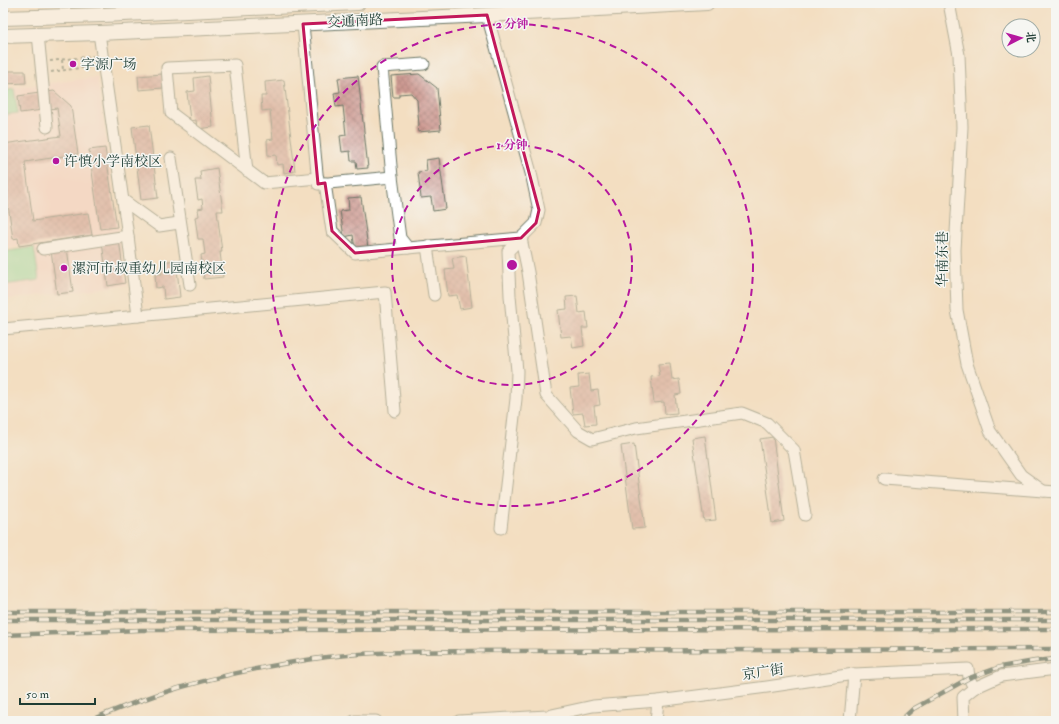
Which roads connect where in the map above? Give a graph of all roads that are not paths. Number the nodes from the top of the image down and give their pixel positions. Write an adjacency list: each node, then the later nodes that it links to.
1 (358, 3): 4 (main road, 交通南路)
2 (707, 3): 6 (main road, 交通南路)
3 (949, 3): 33 (street, 华南东巷)
4 (336, 4): 5 (main road, 交通南路)
5 (215, 6): 7 (main road, 交通南路)
6 (484, 9): 9 (main road, 交通南路); 23 (street)
7 (18, 17): 8 (main road, 交通南路); 12 (main road)
8 (3, 18)
9 (303, 24): 10 (main road, 交通南路); 19 (street)
10 (99, 33): 11 (main road, 交通南路); 20 (street)
11 (38, 34): 12 (main road, 交通南路); 15 (street)
12 (19, 35): 13 (main road, 交通南路)
13 (3, 36)
14 (424, 64): 18 (street)
15 (47, 127)
16 (171, 158): 21 (street)
17 (247, 171): 17 (street); 19 (street)
18 (392, 177): 19 (street); 25 (street)
19 (322, 181): 25 (street)
20 (123, 200): 21 (street); 22 (street)
21 (180, 223): 27 (street)
22 (128, 236): 26 (street); 29 (street)
23 (521, 238): 24 (street); 35 (street); 36 (street)
24 (427, 246): 25 (street); 28 (street)
25 (408, 248)
26 (43, 249)
27 (190, 285)
28 (434, 295)
29 (138, 316): 30 (street); 31 (street)
30 (3, 329)
31 (395, 411)
32 (884, 479): 33 (street)
33 (1043, 491): 34 (street)
34 (1056, 492)
35 (805, 515)
36 (501, 528)
37 (1056, 669): 39 (street)
38 (854, 674): 39 (street, 京广街); 40 (street, 京广街); 45 (street)
39 (974, 688): 46 (street)
40 (658, 701): 43 (street, 京广街); 44 (street)
41 (354, 721): 42 (street)
42 (376, 721)
43 (459, 721)
44 (656, 721)
45 (850, 721)
46 (964, 721)

